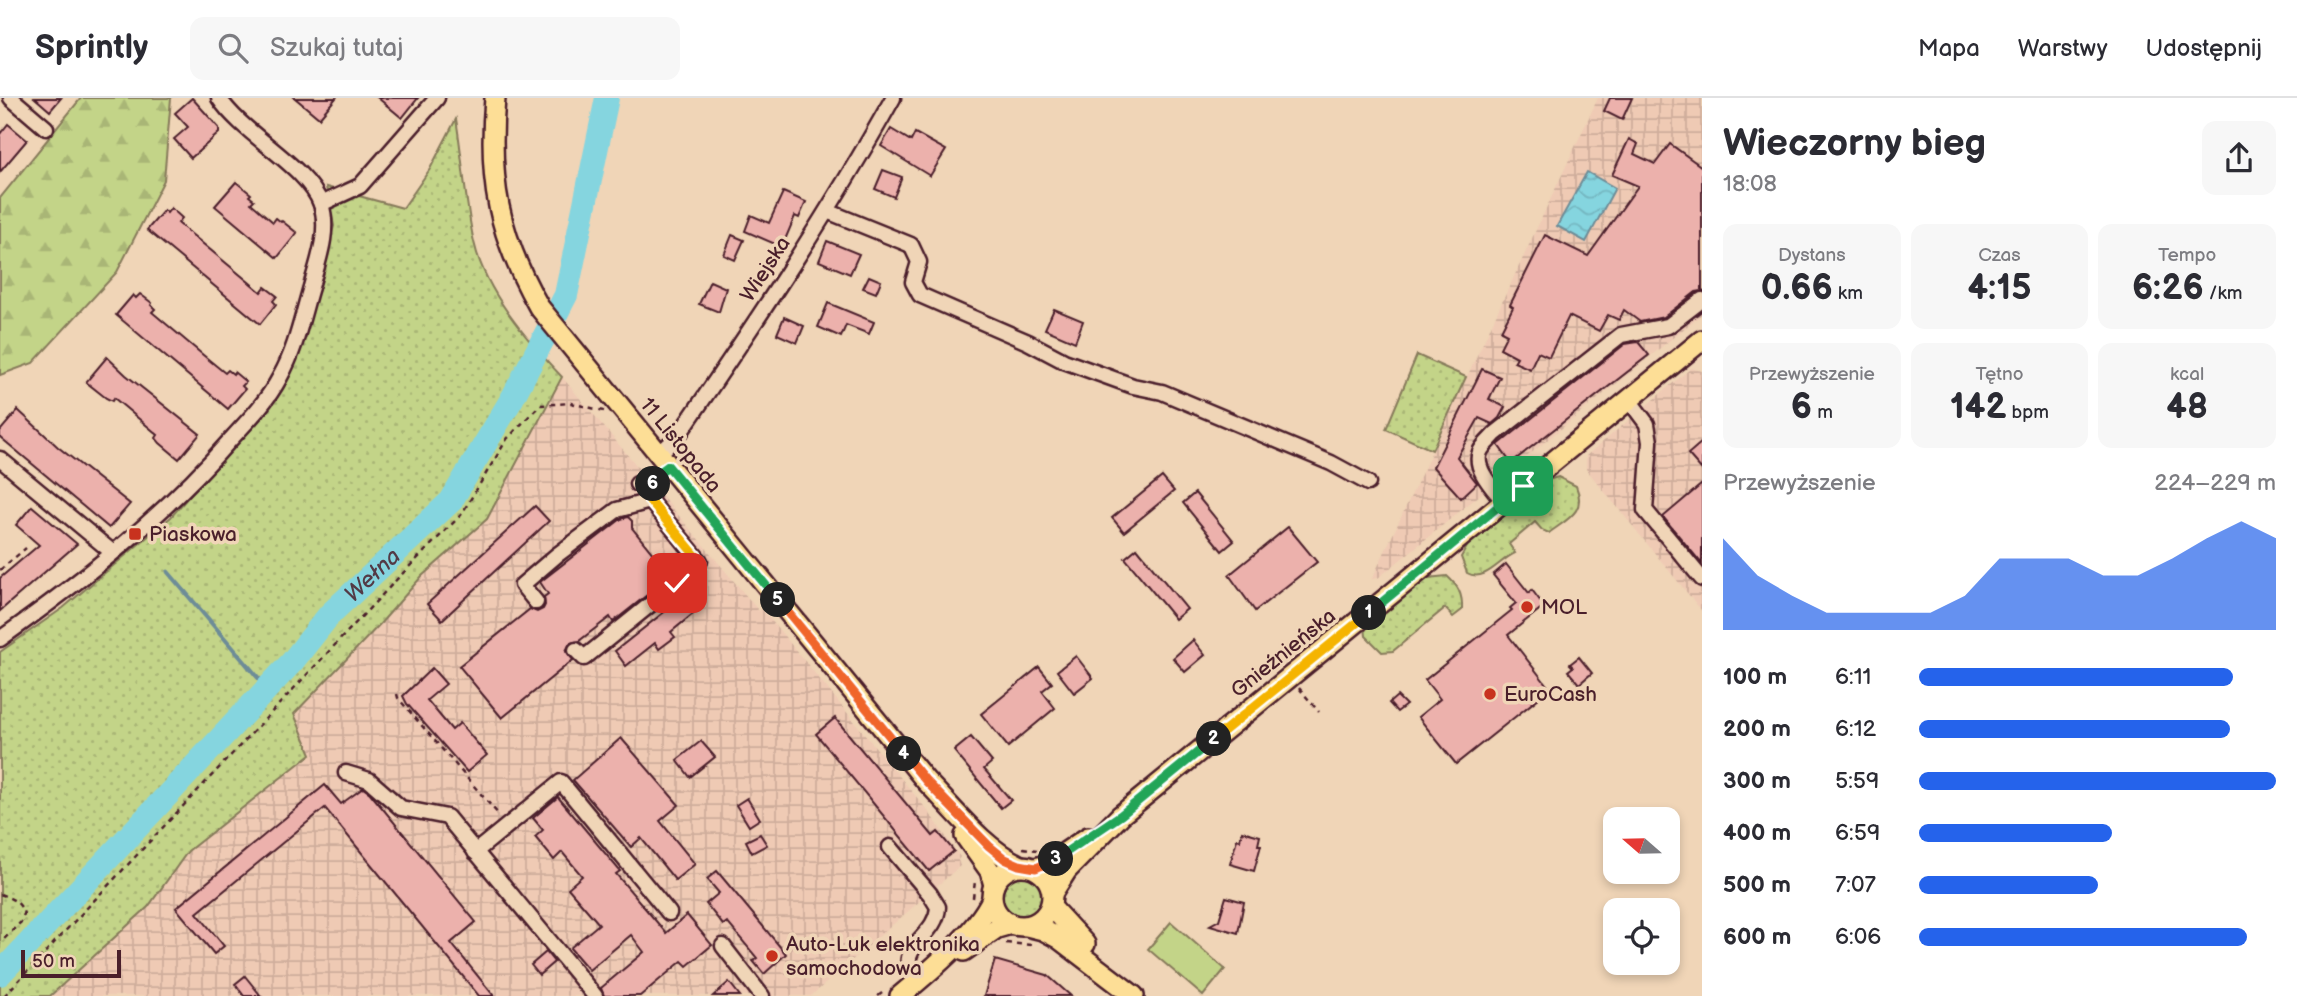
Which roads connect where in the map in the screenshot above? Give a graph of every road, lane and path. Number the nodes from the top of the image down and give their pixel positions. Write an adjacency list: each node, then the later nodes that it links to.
1 (4, 98): 7 (street)
2 (11, 98): 8 (street)
3 (219, 98): 9 (street)
4 (437, 98): 9 (street)
5 (495, 98): 15 (main road, 11 Listopada)
6 (893, 98): 10 (street, Wiejska)
7 (0, 103)
8 (46, 128)
9 (321, 204): 23 (street)
10 (827, 211): 15 (street, Wiejska); 18 (street)
11 (1702, 300): 21 (street)
12 (1702, 340): 13 (main road, Gnieźnieńska)
13 (1629, 400): 21 (main road, Gnieźnieńska); 25 (street)
14 (610, 413): 50 (path)
15 (664, 460): 17 (street, Wiejska); 33 (main road, 11 Listopada)
16 (2, 465): 23 (street)
17 (652, 478): 19 (street, Wiejska); 20 (street)
18 (1368, 483)
19 (637, 484)
20 (650, 501): 26 (street); 28 (street)
21 (1504, 502): 29 (main road, Gnieźnieńska)
22 (26, 548): 24 (path)
23 (112, 552): 27 (street)
24 (0, 570)
25 (1702, 579)
26 (536, 602)
27 (0, 639)
28 (576, 650)
29 (1290, 677): 31 (path); 34 (main road, Gnieźnieńska)
30 (397, 694): 35 (path)
31 (1319, 712)
32 (346, 772): 37 (street)
33 (926, 781): 38 (main road, 11 Listopada); 40 (main road, 11 Listopada)
34 (1121, 815): 38 (main road, Gnieźnieńska); 42 (main road, Gnieźnieńska)
35 (508, 825): 37 (street); 44 (street)
36 (890, 847): 48 (street)
37 (475, 852): 51 (street)
38 (1030, 858): 40 (main road); 42 (main road)
39 (976, 874): 43 (path)
40 (993, 892): 45 (main road); 48 (main road)
41 (0, 894): 46 (path)
42 (1052, 900): 45 (main road); 49 (main road)
43 (972, 904)
44 (669, 913)
45 (1016, 935): 45 (path); 48 (main road); 49 (main road)
46 (0, 943)
47 (723, 946): 52 (street)
48 (922, 978): 53 (main road)
49 (1131, 993)
50 (4, 996)
51 (595, 996)
52 (762, 996)
53 (900, 996)

